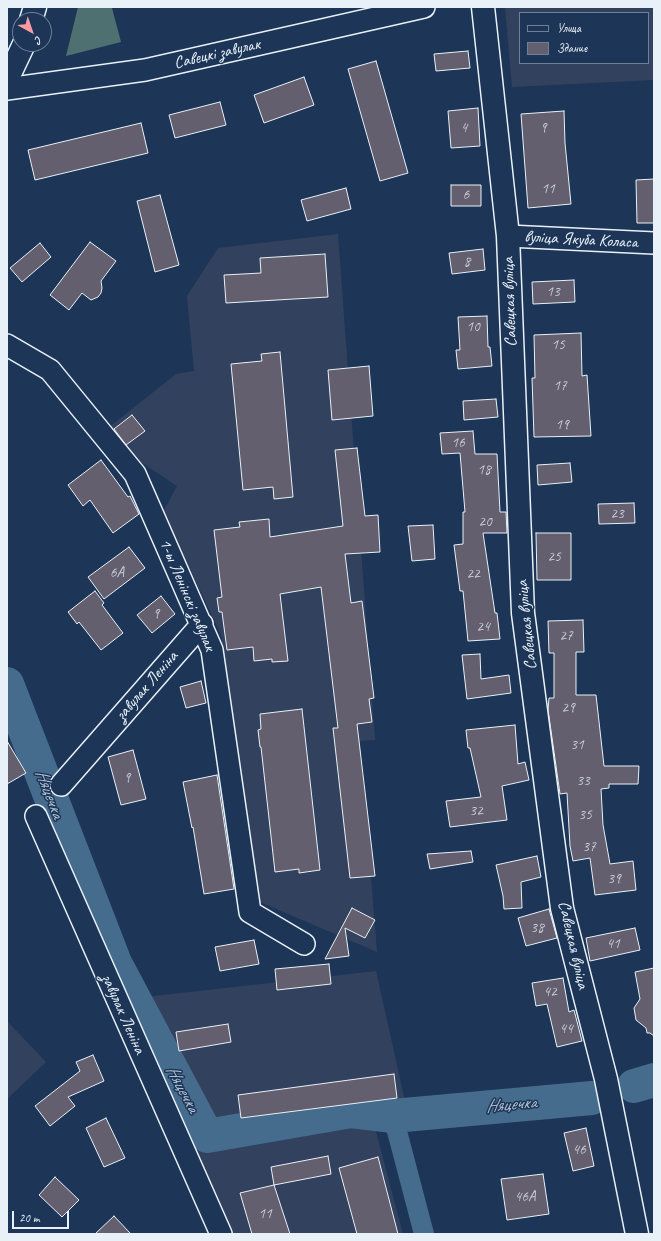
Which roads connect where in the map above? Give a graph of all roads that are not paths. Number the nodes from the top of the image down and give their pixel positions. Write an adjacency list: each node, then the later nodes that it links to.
1 (424, 7): 5 (street, Савецкі завулак)
2 (483, 7): 6 (street, Савецкая вуліца)
3 (20, 52): 4 (street)
4 (7, 80)
5 (7, 89)
6 (508, 236): 7 (street, вуліца Якуба Коласа); 14 (street, Савецкая вуліца)
7 (654, 243)
8 (7, 345): 9 (street, 1-ы Ленінскі завулак)
9 (202, 624): 10 (street, завулак Леніна); 12 (street, 1-ы Ленінскі завулак)
10 (61, 785)
11 (36, 816): 13 (street, завулак Леніна)
12 (304, 944)
13 (221, 1234)
14 (637, 1234)

